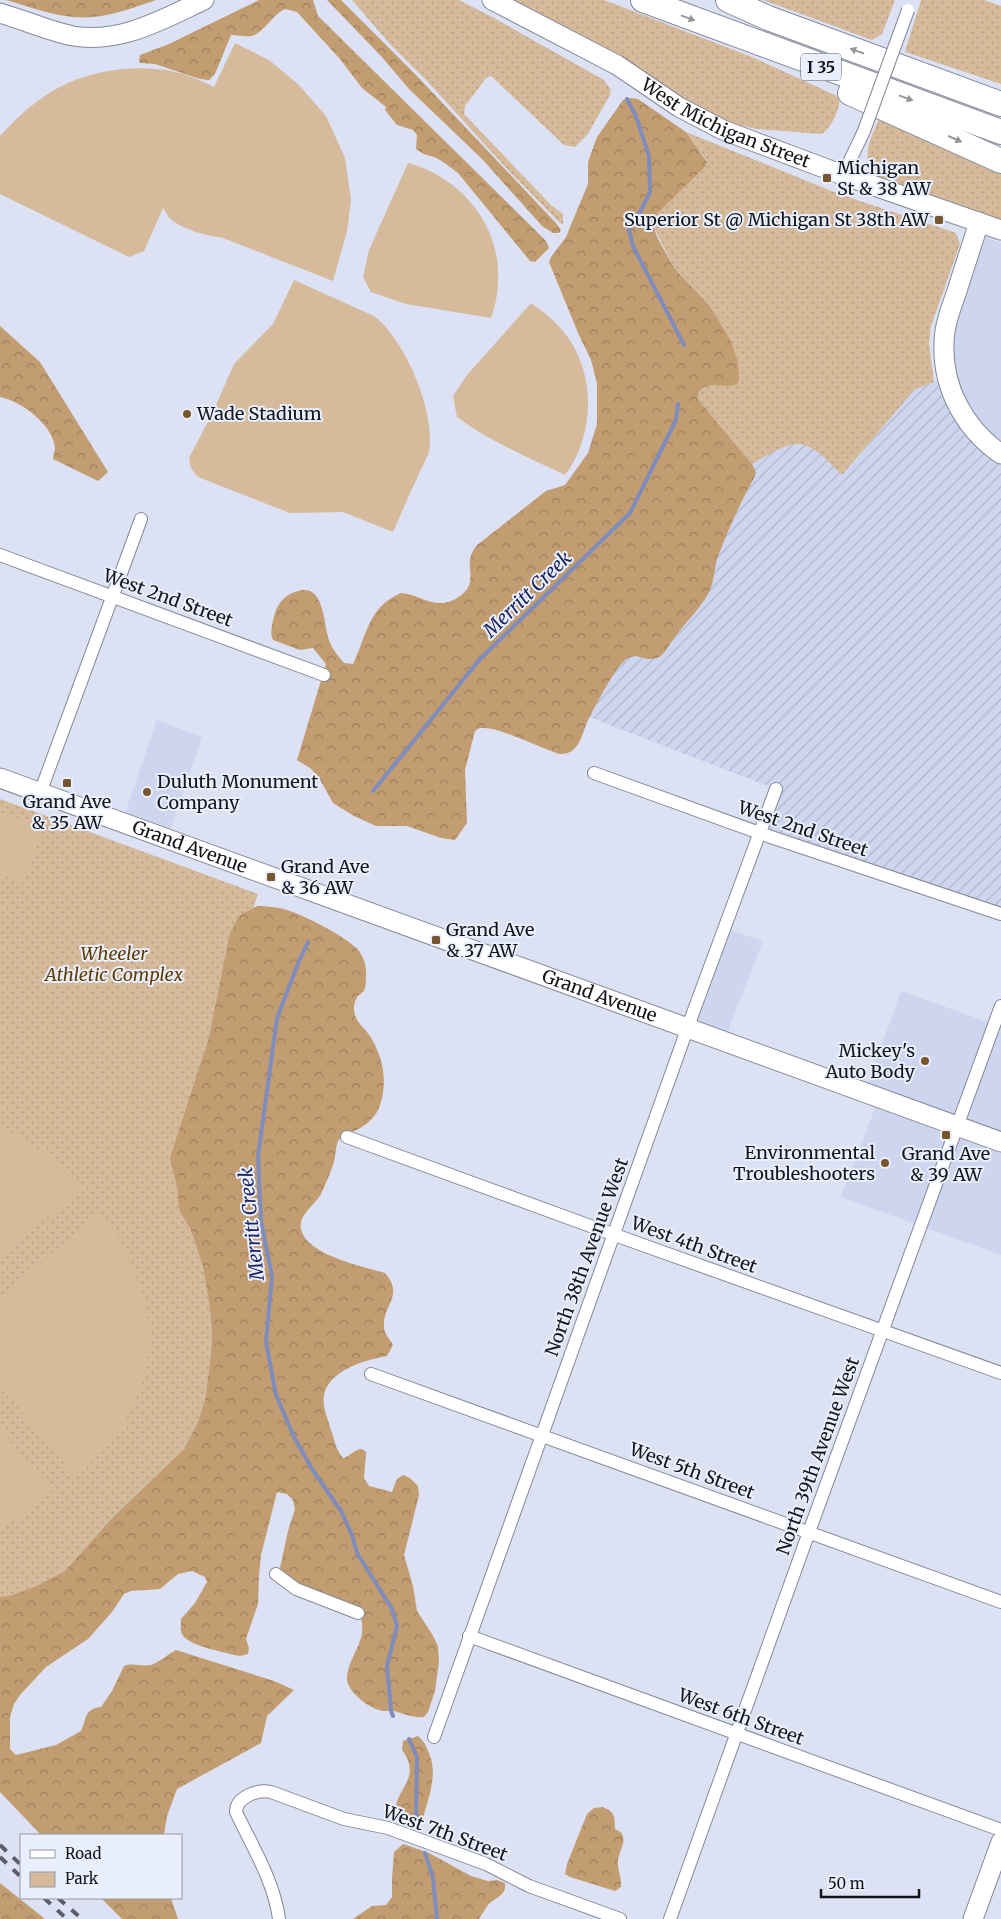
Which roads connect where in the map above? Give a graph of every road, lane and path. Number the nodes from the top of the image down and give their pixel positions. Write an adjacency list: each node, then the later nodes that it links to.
1 (204, 0): 6 (street)
2 (492, 0): 11 (street, West Michigan Street)
3 (643, 0): 7 (highway, I 35, one-way to 7)
4 (728, 0): 8 (highway, I 35, one-way to 4)
5 (909, 5): 11 (street, bridge)
6 (0, 13)
7 (754, 42): 9 (highway, I 35, one-way to 9); 10 (highway, one-way to 10)
8 (996, 101)
9 (1001, 132)
10 (1001, 161)
11 (843, 175): 12 (street, West Michigan Street)
12 (979, 222): 13 (street, West Michigan Street); 14 (street)
13 (1001, 230)
14 (1001, 454)
15 (141, 519): 17 (street)
16 (0, 555): 17 (street, West 2nd Street)
17 (113, 597): 18 (street, West 2nd Street); 22 (street)
18 (324, 675)
19 (594, 773): 23 (street, West 2nd Street)
20 (0, 778): 22 (street, Grand Avenue)
21 (776, 789): 23 (street, North 38th Avenue West)
22 (40, 793): 26 (street, Grand Avenue)
23 (759, 833): 24 (street, West 2nd Street); 26 (street, North 38th Avenue West)
24 (1001, 914)
25 (1001, 1006): 27 (street, North 39th Avenue West)
26 (687, 1028): 27 (street, Grand Avenue); 30 (street, North 38th Avenue West)
27 (958, 1126): 29 (street, Grand Avenue); 31 (street, North 39th Avenue West)
28 (347, 1137): 30 (street, West 4th Street)
29 (1001, 1142)
30 (614, 1235): 31 (street, West 4th Street); 34 (street, North 38th Avenue West)
31 (883, 1330): 32 (street, West 4th Street); 35 (street, North 39th Avenue West)
32 (1001, 1373)
33 (371, 1374): 34 (street, West 5th Street)
34 (542, 1436): 35 (street, West 5th Street); 39 (street, North 38th Avenue West)
35 (809, 1532): 37 (street, West 5th Street); 40 (street, North 39th Avenue West)
36 (276, 1574): 38 (street)
37 (1001, 1602)
38 (358, 1613)
39 (469, 1636): 40 (street, West 6th Street); 41 (street, North 38th Avenue West)
40 (736, 1734): 42 (street, West 6th Street); 46 (street, North 39th Avenue West)
41 (434, 1737)
42 (1001, 1830)
43 (1001, 1842): 47 (street)
44 (279, 1919): 45 (street, West 7th Street)
45 (620, 1919)
46 (670, 1919)
47 (973, 1919)

